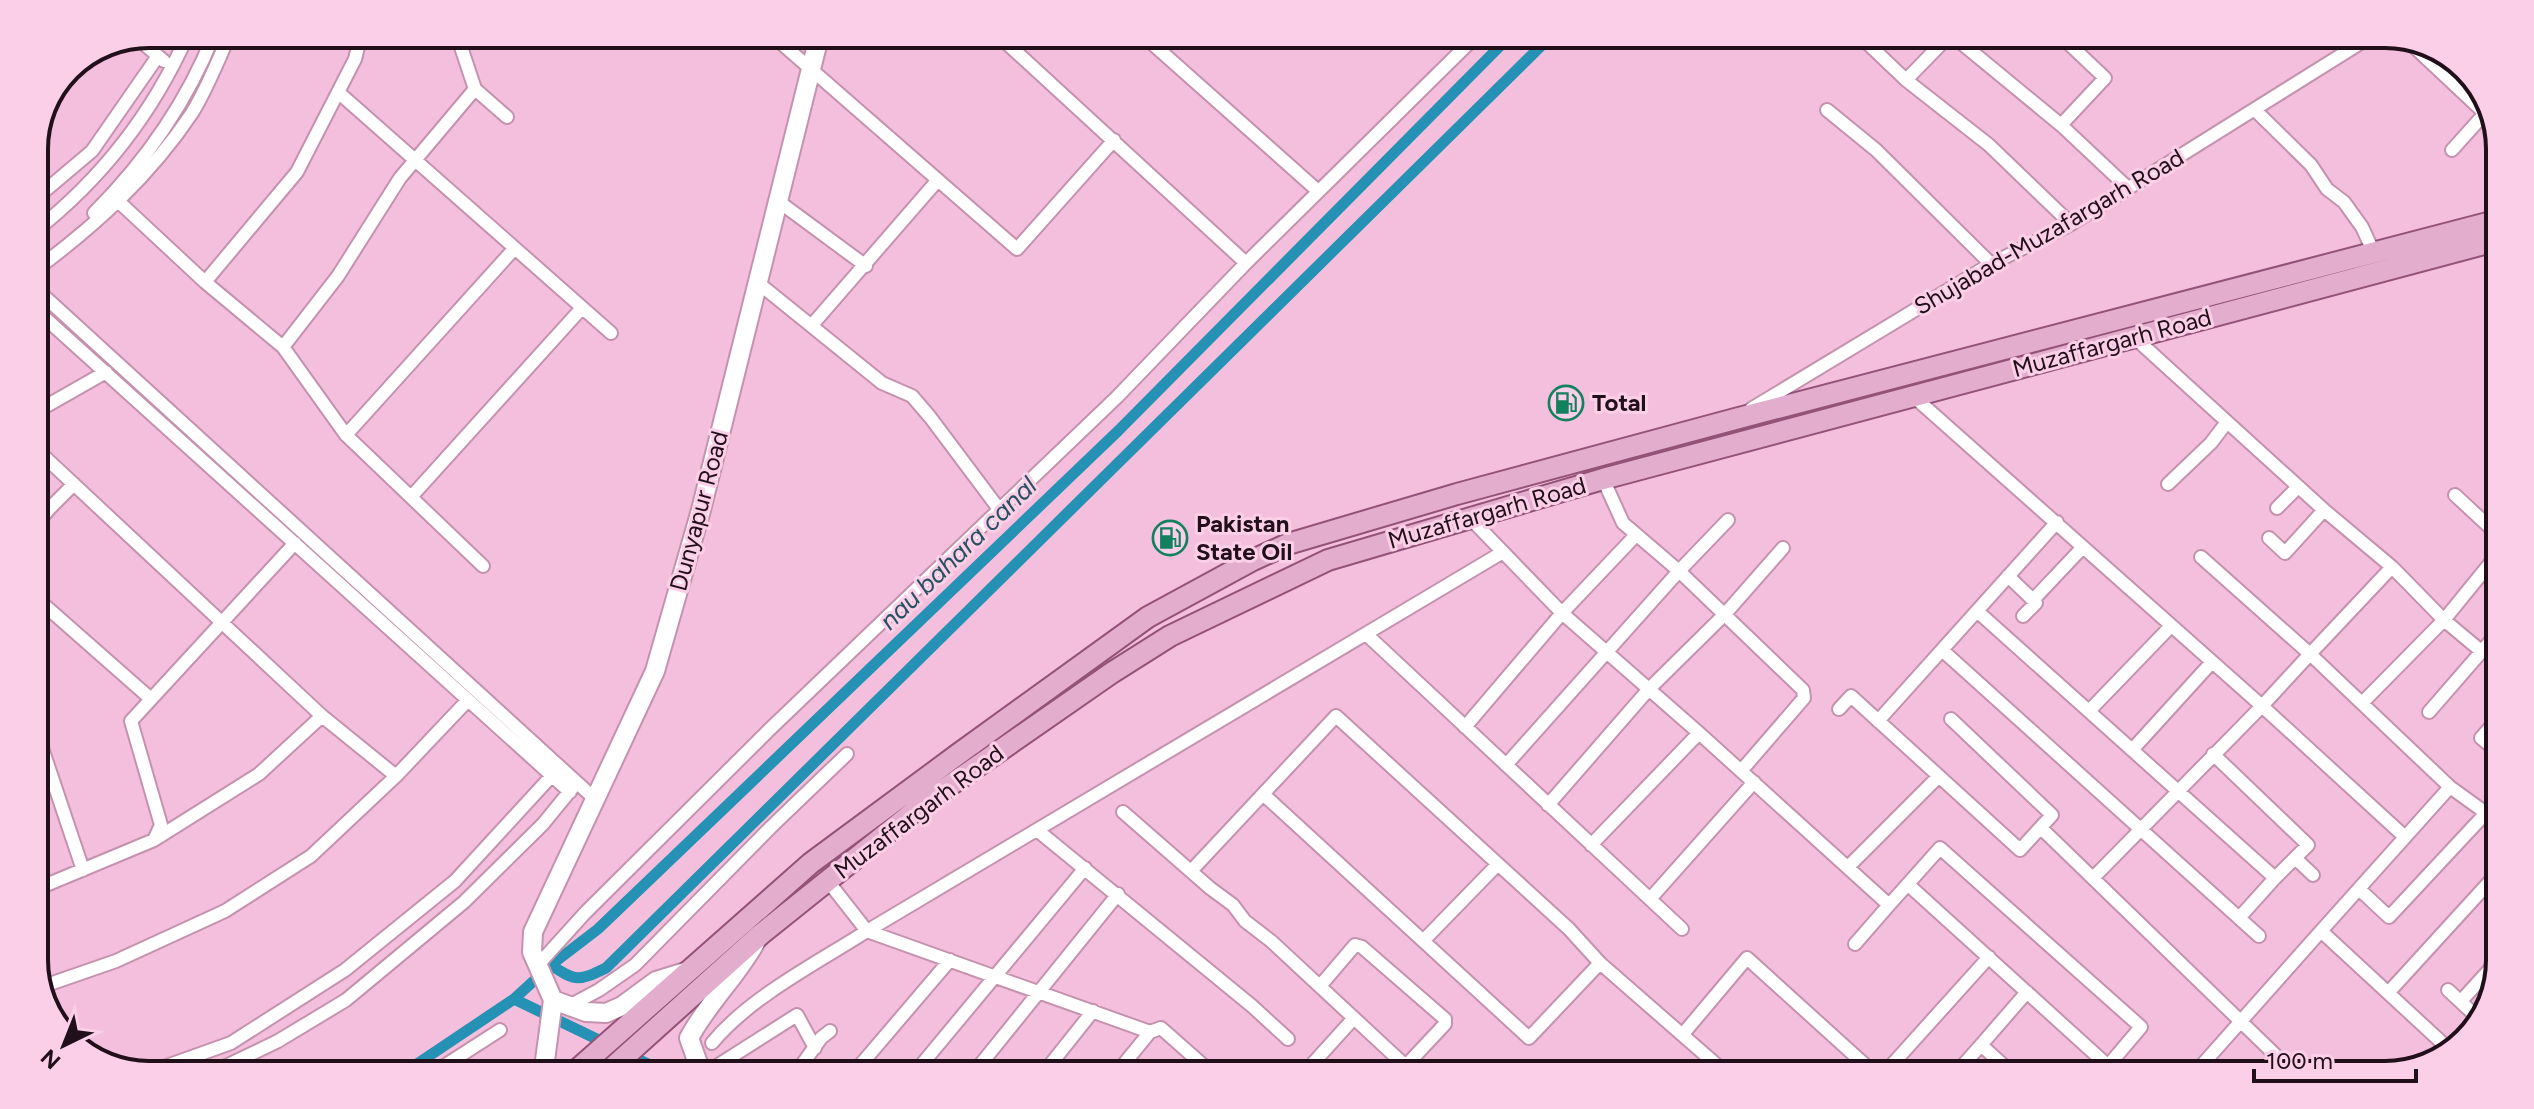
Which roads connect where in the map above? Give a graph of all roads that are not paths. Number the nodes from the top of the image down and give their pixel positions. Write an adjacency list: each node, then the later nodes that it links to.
1 (149, 48): 17 (street)
2 (181, 48): 19 (street)
3 (207, 48): 44 (street)
4 (223, 48): 37 (street)
5 (358, 48): 23 (street)
6 (461, 48): 22 (street)
7 (786, 48): 20 (street)
8 (816, 48): 20 (main road, Dunyapur Road)
9 (1012, 48): 30 (street)
10 (1157, 48): 36 (street)
11 (1464, 48): 36 (street)
12 (1873, 48): 21 (street)
13 (1937, 48): 21 (street)
14 (1968, 48): 29 (street)
15 (2073, 48): 29 (street)
16 (2353, 48): 26 (street, Shujabad-Muzafargarh Road)
17 (158, 56): 19 (street); 34 (street)
18 (2425, 57): 24 (street)
19 (172, 68): 39 (street)
20 (810, 70): 33 (street); 38 (main road, Dunyapur Road)
21 (1906, 80): 41 (street)
22 (475, 89): 27 (street); 32 (street)
23 (338, 92): 32 (street); 50 (street)
24 (2476, 104)
25 (1827, 110): 48 (street)
26 (2255, 110): 35 (street, Shujabad-Muzafargarh Road); 45 (street)
27 (507, 117)
28 (2482, 121): 31 (street)
29 (2061, 125): 35 (street)
30 (1114, 140): 33 (street); 47 (street)
31 (2452, 150)
32 (414, 160): 43 (street); 58 (street)
33 (937, 181): 49 (street)
34 (48, 188)
35 (2128, 188): 41 (street, Shujabad-Muzafargarh Road)
36 (1318, 191): 47 (street)
37 (118, 201): 46 (street); 50 (street)
38 (778, 201): 49 (street); 51 (main road, Dunyapur Road)
39 (48, 220)
40 (2486, 223): 45 (main road, Muzaffargarh Road)
41 (2071, 224): 48 (street, Shujabad-Muzafargarh Road)
42 (2486, 243): 57 (main road, Muzaffargarh Road)
43 (514, 249): 53 (street); 64 (street)
44 (48, 250)
45 (2374, 253): 62 (main road, Muzaffargarh Road)
46 (48, 259)
47 (1246, 263): 73 (street)
48 (1991, 264): 62 (street, Shujabad-Muzafargarh Road)
49 (866, 266): 55 (street)
50 (205, 282): 58 (street)
51 (757, 282): 55 (street); 137 (main road, Dunyapur Road)
52 (48, 300): 128 (street)
53 (581, 309): 56 (street); 71 (street)
54 (48, 320): 59 (street)
55 (812, 325): 73 (street)
56 (611, 333)
57 (2135, 338): 60 (main road, Muzaffargarh Road); 63 (street)
58 (283, 347): 64 (street)
59 (106, 372): 61 (street); 82 (street)
60 (1913, 396): 66 (main road, Muzaffargarh Road); 78 (street)
61 (48, 405)
62 (1735, 419): 124 (main road, Muzaffargarh Road)
63 (2227, 422): 68 (street); 69 (street)
64 (346, 435): 71 (street)
65 (48, 460): 67 (street)
66 (1603, 479): 76 (main road, Muzaffargarh Road); 80 (street)
67 (74, 484): 75 (street); 99 (street)
68 (2168, 484)
69 (2298, 487): 72 (street); 74 (street)
70 (2455, 495): 79 (street)
71 (411, 497): 87 (street)
72 (2277, 508)
73 (999, 509): 174 (street)
74 (2324, 510): 81 (street); 88 (street)
75 (48, 512)
76 (1470, 518): 85 (street); 129 (main road, Muzaffargarh Road)
77 (1728, 520): 90 (street)
78 (2057, 522): 83 (street); 91 (street)
79 (2486, 524)
80 (1636, 535): 90 (street); 95 (street)
81 (2269, 538)
82 (295, 543): 99 (street); 110 (street)
83 (2083, 547): 92 (street); 100 (street)
84 (1783, 548): 96 (street)
85 (1503, 552): 95 (street); 101 (street)
86 (2201, 557): 106 (street)
87 (483, 566)
88 (2392, 567): 98 (street); 106 (street)
89 (2486, 568): 98 (street)
90 (1679, 571): 96 (street); 104 (street)
91 (2008, 576): 92 (street); 94 (street)
92 (2033, 600): 97 (street)
93 (48, 608): 109 (street)
94 (1977, 611): 103 (street); 114 (street)
95 (1562, 613): 104 (street); 119 (street)
96 (1725, 614): 108 (street); 127 (street)
97 (2023, 616)
98 (2444, 620): 105 (street); 111 (street)
99 (222, 622): 109 (street); 116 (street)
100 (2171, 626): 107 (street); 114 (street)
101 (1366, 634): 119 (street); 142 (street)
102 (2486, 646): 105 (street)
103 (1942, 650): 118 (street); 141 (street)
104 (1608, 651): 108 (street); 125 (street)
105 (2481, 651): 115 (street)
106 (2310, 654): 111 (street); 112 (street)
107 (2212, 662): 112 (street); 121 (street)
108 (1649, 689): 120 (street); 138 (street)
109 (151, 699): 144 (street)
110 (468, 700): 128 (street); 130 (street)
111 (2362, 703): 133 (street)
112 (2262, 706): 123 (street); 143 (street)
113 (1839, 709): 118 (street)
114 (2089, 711): 121 (street)
115 (2429, 712)
116 (322, 716): 130 (street); 144 (street)
117 (1951, 719): 140 (street)
118 (1878, 721): 131 (street)
119 (1465, 727): 125 (street)
120 (1699, 733): 127 (street); 145 (street)
121 (2132, 750): 135 (street)
122 (847, 754): 185 (street)
123 (2213, 754): 135 (street); 146 (street)
124 (957, 755): 129 (main road); 175 (main road, Muzaffargarh Road)
125 (1506, 765): 138 (street)
126 (48, 766): 150 (street)
127 (1741, 771): 132 (street)
128 (556, 772): 134 (street); 199 (street)
129 (970, 772): 155 (main road, Muzaffargarh Road)
130 (396, 776): 178 (street)
131 (1939, 776): 140 (street); 148 (street)
132 (1754, 782): 148 (street); 161 (street)
133 (2450, 787): 143 (street); 159 (street)
134 (573, 788): 137 (street); 200 (street)
135 (2177, 790): 141 (street); 154 (street)
136 (1263, 794): 147 (street); 151 (street); 169 (street)
137 (595, 799): 174 (main road, Dunyapur Road)
138 (1548, 805): 145 (street)
139 (1123, 812): 151 (street)
140 (2041, 828): 153 (street)
141 (2140, 828): 153 (street); 163 (street)
142 (1037, 830): 149 (street); 165 (street)
143 (2405, 837): 159 (street)
144 (154, 840): 150 (street)
145 (1591, 845): 161 (street)
146 (2295, 858): 152 (street); 154 (street)
147 (1498, 864): 169 (street); 173 (street)
148 (1848, 867): 162 (street)
149 (1085, 868): 160 (street); 177 (street)
150 (83, 870): 156 (street)
151 (1191, 871): 179 (street)
152 (2313, 875)
153 (2093, 878): 189 (street)
154 (2275, 878): 163 (street)
155 (827, 880): 165 (street); 167 (main road, Muzaffargarh Road)
156 (48, 884)
157 (1907, 885): 162 (street); 171 (street); 223 (street)
158 (2486, 886): 183 (street)
159 (2359, 889): 166 (street)
160 (1118, 894): 181 (street); 194 (street)
161 (1650, 899): 164 (street)
162 (1889, 905): 170 (street)
163 (2239, 918): 168 (street)
164 (1682, 929)
165 (867, 931): 172 (street); 195 (street)
166 (2321, 931): 183 (street); 189 (street)
167 (760, 935): 204 (main road, Muzaffargarh Road); 205 (main road)
168 (2259, 936)
169 (1423, 941): 173 (street)
170 (1855, 944)
171 (1989, 957): 182 (street); 219 (street)
172 (950, 960): 177 (street); 208 (street)
173 (1600, 963): 193 (street)
174 (537, 966): 185 (main road)
175 (691, 969): 185 (main road); 203 (main road, Muzaffargarh Road)
176 (2484, 975): 184 (street)
177 (995, 976): 181 (street); 209 (street)
178 (51, 984)
179 (1320, 986): 188 (street); 216 (street)
180 (2448, 990): 184 (street)
181 (1038, 992): 186 (street); 210 (street)
182 (2027, 992): 197 (street); 222 (street)
183 (2388, 993): 196 (street)
184 (2461, 1001): 187 (street)
185 (555, 1002): 202 (main road)
186 (1093, 1011): 192 (street); 211 (street)
187 (2471, 1011)
188 (1354, 1018): 214 (street); 215 (street)
189 (2241, 1021): 224 (street); 225 (street)
190 (500, 1030): 201 (street)
191 (830, 1031): 198 (street)
192 (1150, 1032): 212 (street); 213 (street)
193 (1683, 1034): 217 (street); 218 (street)
194 (1288, 1039)
195 (712, 1043)
196 (2442, 1043)
197 (1981, 1045): 220 (street); 221 (street)
198 (815, 1048): 206 (street); 207 (street)
199 (181, 1061)
200 (236, 1061)
201 (452, 1061)
202 (545, 1061)
203 (586, 1061)
204 (620, 1061)
205 (697, 1061)
206 (725, 1061)
207 (805, 1061)
208 (864, 1061)
209 (925, 1061)
210 (983, 1061)
211 (1053, 1061)
212 (1126, 1061)
213 (1198, 1061)
214 (1319, 1061)
215 (1397, 1061)
216 (1414, 1061)
217 (1713, 1061)
218 (1861, 1061)
219 (1899, 1061)
220 (1967, 1061)
221 (1999, 1061)
222 (2103, 1061)
223 (2119, 1061)
224 (2206, 1061)
225 (2282, 1061)

